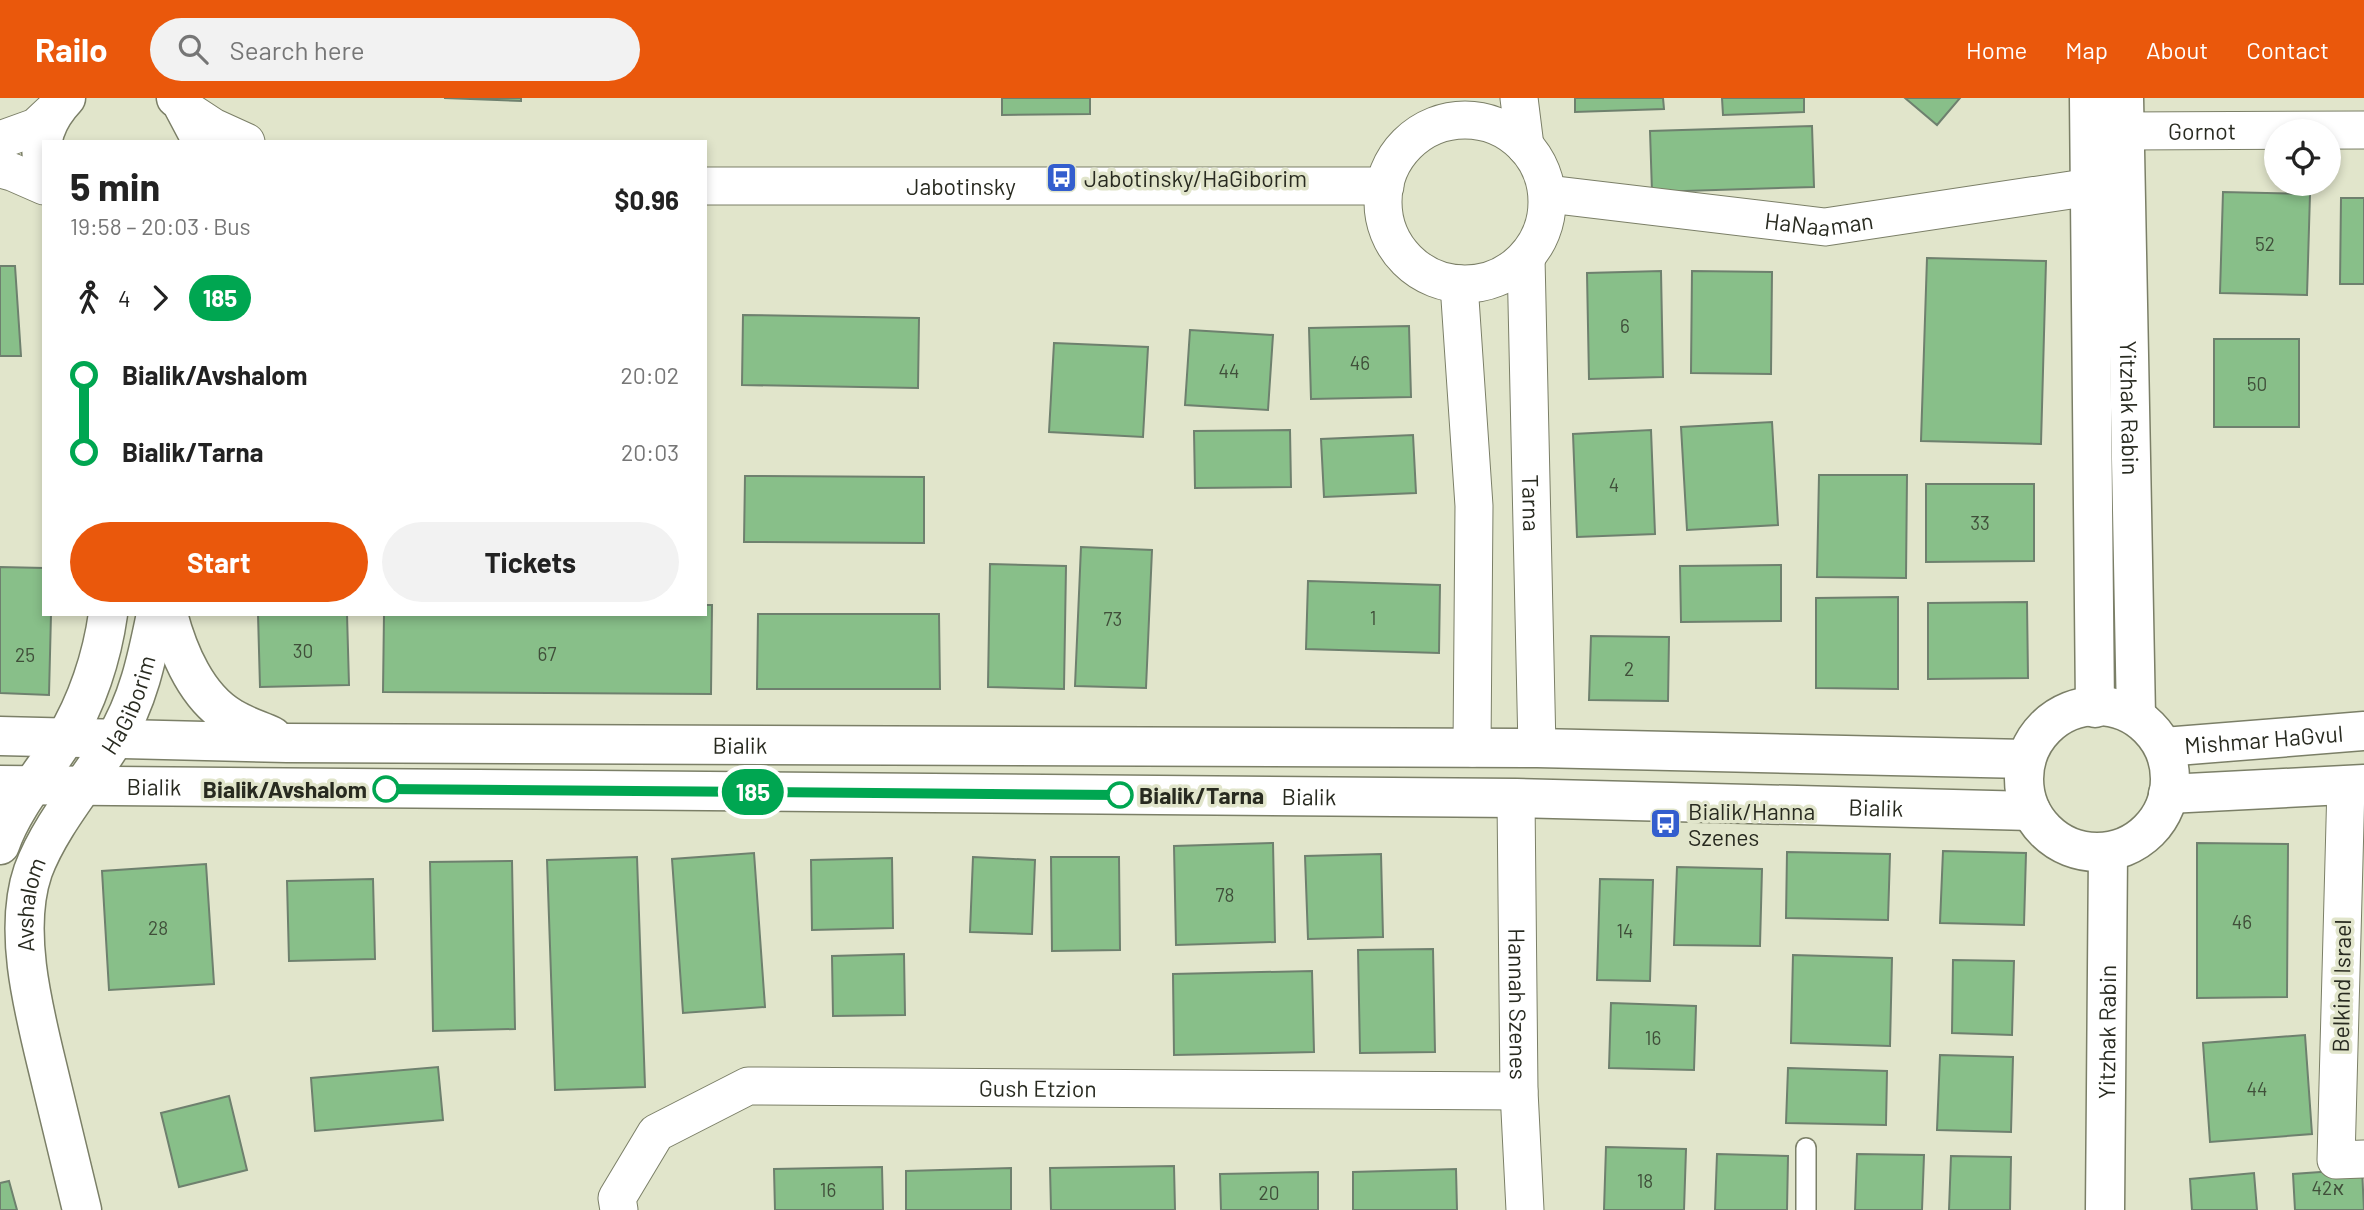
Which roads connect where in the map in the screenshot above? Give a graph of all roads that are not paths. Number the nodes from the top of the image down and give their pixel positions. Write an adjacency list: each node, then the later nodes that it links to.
1 (1519, 98): 11 (street)
2 (2090, 98): 16 (main road, Yitzhak Rabin)
3 (60, 105): 8 (street); 9 (main road)
4 (1445, 110): 11 (street); 14 (street)
5 (2125, 114): 7 (street, Gornot); 24 (main road, Yitzhak Rabin)
6 (187, 116): 10 (street)
7 (2364, 130)
8 (0, 140)
9 (43, 140)
10 (242, 140)
11 (1525, 146): 17 (street)
12 (0, 169): 13 (street)
13 (42, 185)
14 (1385, 186): 15 (street, Jabotinsky); 19 (street)
15 (707, 187)
16 (2091, 187): 17 (street, HaNaaman); 23 (main road, Yitzhak Rabin)
17 (1548, 194): 18 (street)
18 (1526, 258): 19 (street); 32 (street, Tarna)
19 (1459, 285): 31 (street)
20 (108, 616): 27 (main road, HaGiborim)
21 (155, 616): 28 (main road, HaGiborim)
22 (169, 616): 29 (main road)
23 (2095, 708): 24 (main road); 33 (main road)
24 (2136, 716): 30 (main road)
25 (2364, 731): 30 (main road, Mishmar HaGvul)
26 (0, 736): 27 (main road, Bialik)
27 (65, 737): 28 (main road, Bialik); 35 (main road, Avshalom)
28 (116, 738): 29 (main road, Bialik); 36 (main road, HaGiborim)
29 (287, 743): 31 (main road, Bialik)
30 (2164, 747): 37 (main road)
31 (1472, 748): 32 (main road, Bialik)
32 (1536, 748): 33 (main road, Bialik)
33 (2026, 759): 39 (main road)
34 (2355, 784): 37 (main road, Mishmar HaGvul); 46 (street, Belkind Israel)
35 (16, 786): 36 (main road, Bialik); 40 (main road, Avshalom)
36 (83, 786): 38 (main road, Bialik); 43 (main road, Avshalom)
37 (2168, 794): 41 (main road)
38 (1516, 798): 39 (main road, Bialik); 44 (street, Hannah Szenes)
39 (2031, 811): 41 (main road)
40 (0, 845)
41 (2108, 852): 51 (main road, Yitzhak Rabin)
42 (1, 926): 43 (main road, Avshalom)
43 (40, 1037): 47 (main road, Avshalom)
44 (1519, 1091): 48 (street, Gush Etzion); 49 (street, Hannah Szenes)
45 (1805, 1148): 50 (lane)
46 (2364, 1159)
47 (82, 1210)
48 (619, 1210)
49 (1525, 1210)
50 (1805, 1210)
51 (2105, 1210)

